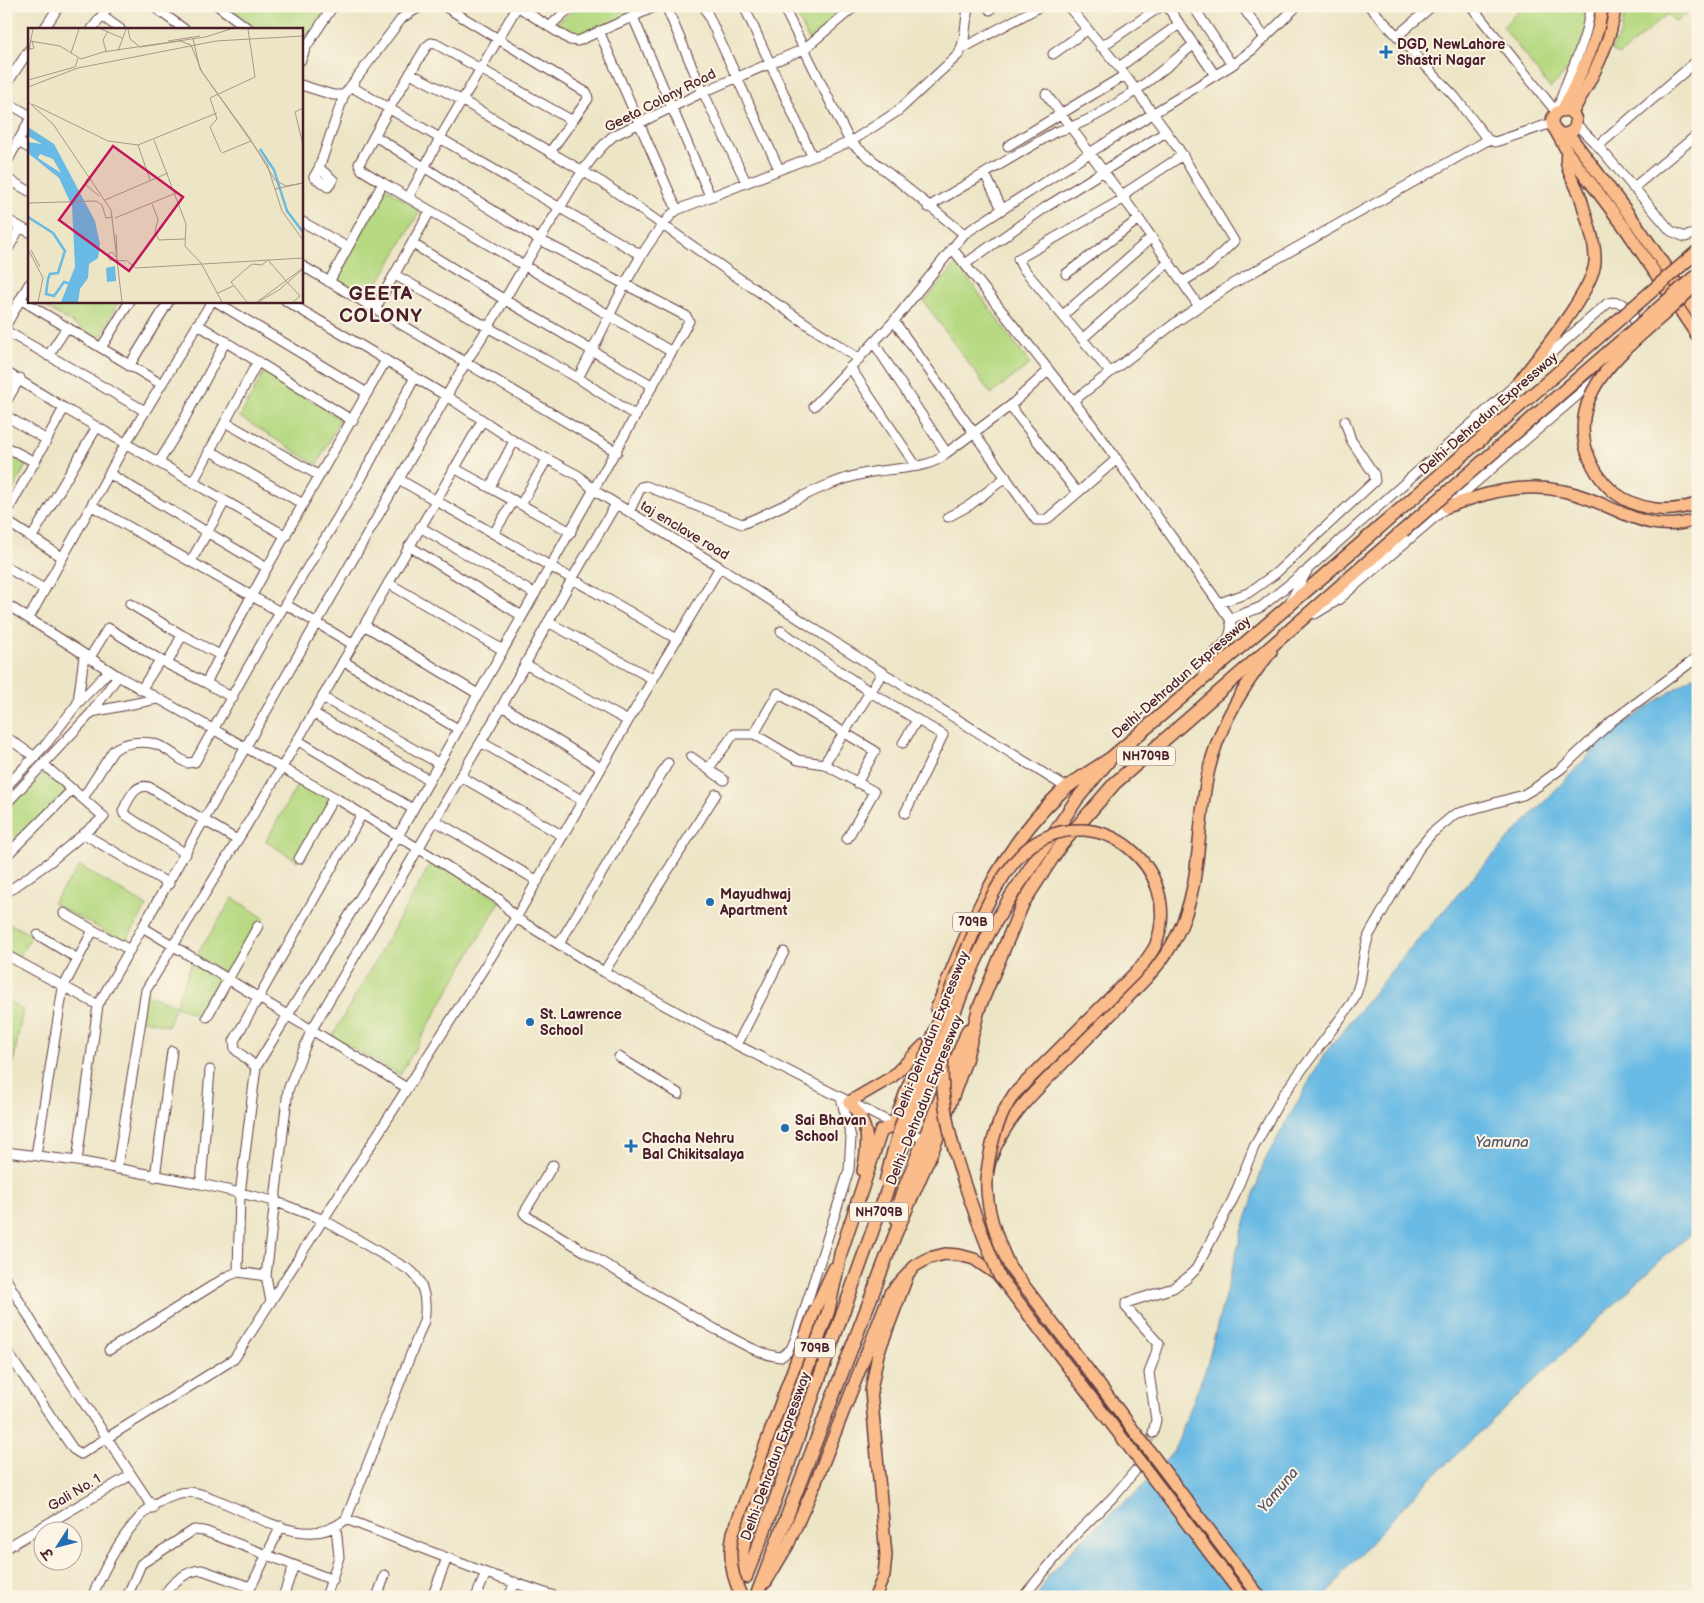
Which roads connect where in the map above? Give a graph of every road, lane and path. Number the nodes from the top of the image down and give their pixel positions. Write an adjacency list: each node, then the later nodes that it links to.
1 (59, 6): 35 (street)
2 (109, 6): 31 (street)
3 (153, 6): 38 (street)
4 (218, 6): 39 (street)
5 (332, 6): 51 (street)
6 (421, 6): 63 (street)
7 (444, 6): 44 (street)
8 (517, 6): 34 (street); 44 (street)
9 (576, 6): 34 (street)
10 (657, 6): 30 (street)
11 (666, 6): 65 (street)
12 (704, 6): 60 (street)
13 (744, 6): 53 (street)
14 (783, 6): 48 (street)
15 (856, 6): 48 (street, Geeta Colony Road)
16 (968, 6): 47 (street)
17 (1041, 6): 47 (street)
18 (1068, 6): 40 (street)
19 (1161, 6): 46 (street)
20 (1167, 6): 33 (street)
21 (1194, 6): 54 (street)
22 (1242, 6): 43 (street)
23 (1297, 6): 43 (street)
24 (1369, 6): 42 (street)
25 (1432, 6): 42 (street)
26 (1471, 6): 76 (street)
27 (1590, 6): 76 (street)
28 (1602, 6): 76 (main road)
29 (1615, 6): 76 (main road)
30 (646, 8): 32 (street)
31 (102, 16): 36 (street); 37 (street)
32 (633, 17): 41 (street); 70 (street)
33 (1178, 25): 45 (street); 55 (street)
34 (549, 27): 41 (street)
35 (45, 28)
36 (93, 28)
37 (119, 28)
38 (183, 28)
39 (248, 28)
40 (1086, 30): 46 (street); 50 (street)
41 (599, 31): 77 (street)
42 (1397, 36): 84 (street)
43 (1265, 38): 54 (street)
44 (499, 39): 56 (street); 75 (street)
45 (1193, 45): 59 (street); 64 (street)
46 (1101, 47): 55 (street)
47 (962, 48): 86 (street)
48 (804, 49): 53 (street, Geeta Colony Road); 86 (street)
49 (28, 52): 61 (street)
50 (1053, 54)
51 (302, 57)
52 (1698, 60): 88 (street)
53 (770, 64): 60 (street, Geeta Colony Road); 94 (street)
54 (1232, 65): 59 (street)
55 (1118, 67): 58 (street)
56 (482, 68): 57 (street); 68 (street); 75 (street)
57 (410, 73): 68 (street); 71 (street)
58 (1124, 75): 64 (street); 73 (street)
59 (1215, 75): 72 (street)
60 (737, 77): 65 (street, Geeta Colony Road); 98 (street)
61 (6, 85)
62 (302, 85): 67 (street)
63 (352, 87): 67 (street); 71 (street)
64 (1136, 91): 72 (street); 79 (street)
65 (703, 92): 70 (street, Geeta Colony Road); 103 (street)
66 (1046, 94): 73 (street)
67 (344, 95): 96 (street)
68 (464, 101): 83 (street); 90 (street)
69 (6, 102): 74 (street)
70 (671, 106): 77 (street, Geeta Colony Road); 107 (street)
71 (390, 107): 82 (street); 83 (street)
72 (1152, 113): 80 (street); 92 (street)
73 (1060, 114): 79 (street); 87 (street)
74 (28, 115)
75 (571, 120): 90 (street)
76 (1563, 121): 84 (street); 88 (street); 91 (main road); 153 (main road)
77 (639, 122): 99 (street, Geeta Colony Road); 113 (street)
78 (28, 123): 85 (street)
79 (1070, 128): 92 (street); 101 (street)
80 (1166, 132): 93 (street); 100 (street)
81 (1698, 134): 105 (street)
82 (375, 136): 97 (street); 104 (street)
83 (440, 138): 97 (street); 110 (street)
84 (1488, 140): 151 (street)
85 (17, 141): 89 (street); 95 (street)
86 (850, 142): 94 (street); 111 (street)
87 (1008, 146)
88 (1598, 146): 105 (street)
89 (28, 147)
90 (550, 152): 99 (street)
91 (1567, 152): 162 (main road); 182 (main road)
92 (1088, 154): 100 (street); 112 (street)
93 (1183, 155): 109 (street); 141 (street)
94 (812, 156): 98 (street)
95 (6, 164)
96 (319, 168)
97 (424, 168): 108 (street); 124 (street)
98 (779, 169): 103 (street)
99 (582, 171): 110 (street, Geeta Colony Road); 118 (street)
100 (1104, 172): 109 (street); 133 (street)
101 (985, 174): 111 (street); 112 (street)
102 (6, 178): 106 (street)
103 (746, 182): 107 (street)
104 (383, 183): 108 (street); 127 (street)
105 (1633, 188): 122 (street)
106 (28, 190)
107 (710, 196): 113 (street)
108 (408, 198): 114 (street)
109 (1123, 199): 116 (street); 154 (street)
110 (560, 207): 124 (street, Geeta Colony Road); 131 (street)
111 (928, 207): 121 (street)
112 (1002, 209): 121 (street)
113 (677, 210): 118 (street)
114 (430, 212): 125 (street); 135 (street)
115 (6, 219): 119 (street)
116 (1139, 219): 123 (street); 136 (street)
117 (302, 222): 127 (street)
118 (663, 224): 131 (street); 170 (street)
119 (20, 227): 120 (street); 130 (street)
120 (28, 231)
121 (964, 234): 128 (street)
122 (1694, 234): 126 (street)
123 (1151, 238): 132 (street); 154 (street)
124 (538, 239): 135 (street, Geeta Colony Road); 142 (street)
125 (413, 244): 138 (street); 145 (street)
126 (1698, 245)
127 (347, 247): 140 (street)
128 (952, 248): 133 (street); 156 (street)
129 (1698, 251): 257 (highway, Delhi-Dehradun Expressway, bridge)
130 (6, 252)
131 (641, 254): 142 (street)
132 (1169, 262): 141 (street); 163 (street)
133 (965, 264): 176 (street)
134 (302, 266): 140 (street)
135 (525, 266): 145 (street, Geeta Colony Road); 155 (street)
136 (1066, 274)
137 (1698, 274): 266 (highway, NH709B, bridge)
138 (395, 275): 152 (street); 160 (street)
139 (1698, 280): 225 (main road, bridge)
140 (329, 282): 152 (street)
141 (1182, 282): 151 (street)
142 (624, 284): 155 (street); 168 (street)
143 (28, 286): 144 (street)
144 (20, 299): 158 (street); 159 (street)
145 (505, 300): 160 (street, Geeta Colony Road); 167 (street)
146 (129, 302): 166 (street)
147 (168, 302): 174 (street)
148 (212, 302): 157 (street)
149 (215, 302): 185 (street)
150 (288, 302): 171 (street, taj enclave road)
151 (1198, 306): 177 (street)
152 (374, 308): 173 (street)
153 (1695, 311)
154 (1063, 315): 163 (street)
155 (610, 316): 167 (street); 168 (street)
156 (894, 321): 165 (street); 200 (street)
157 (197, 324): 164 (street); 183 (street)
158 (6, 326)
159 (67, 327): 166 (street); 169 (street)
160 (489, 328): 173 (street, Geeta Colony Road); 180 (street)
161 (6, 330): 169 (street)
162 (1698, 337)
163 (1082, 339): 177 (street)
164 (226, 341): 172 (street); 211 (street)
165 (874, 342): 170 (street); 207 (street)
166 (101, 348): 174 (street)
167 (593, 352): 180 (street); 184 (street)
168 (672, 352): 184 (street)
169 (48, 356): 192 (street)
170 (859, 359): 175 (street)
171 (386, 360): 179 (street, taj enclave road); 185 (street)
172 (258, 361): 195 (street); 198 (street)
173 (466, 362): 186 (street, Geeta Colony Road); 206 (street)
174 (130, 366): 183 (street)
175 (850, 367): 189 (street); 212 (street)
176 (1049, 370): 187 (street); 190 (street)
177 (1109, 371): 187 (street)
178 (6, 372): 181 (street)
179 (415, 378): 186 (street, taj enclave road); 258 (street)
180 (578, 378): 194 (street)
181 (19, 379): 188 (street); 191 (street)
182 (1520, 381): 229 (street); 248 (street)
183 (161, 384): 192 (street)
184 (653, 386): 194 (street)
185 (367, 393): 195 (street)
186 (448, 397): 196 (street, taj enclave road); 217 (street, Geeta Colony Road)
187 (1073, 401): 209 (street)
188 (6, 402)
189 (814, 406)
190 (1010, 406): 200 (street); 221 (street)
191 (64, 408): 199 (street); 201 (street)
192 (145, 411): 203 (street)
193 (6, 416): 201 (street)
194 (636, 416): 206 (street)
195 (353, 421): 215 (street)
196 (482, 421): 202 (street, taj enclave road); 213 (street)
197 (1345, 421): 254 (street)
198 (224, 422): 205 (street); 215 (street)
199 (97, 427): 203 (street); 240 (street)
200 (975, 432): 207 (street); 216 (street)
201 (47, 440): 210 (street)
202 (514, 440): 208 (street, taj enclave road); 219 (street)
203 (126, 443): 211 (street); 214 (street)
204 (6, 447): 210 (street)
205 (210, 450): 218 (street); 226 (street)
206 (617, 452): 220 (street)
207 (945, 454): 212 (street)
208 (547, 459): 220 (street, taj enclave road); 224 (street)
209 (1117, 459): 221 (street); 254 (street)
210 (35, 462): 231 (street)
211 (159, 462): 218 (street)
212 (916, 466): 230 (street)
213 (454, 468): 219 (street); 222 (street)
214 (110, 474): 228 (street); 236 (street)
215 (318, 475): 226 (street)
216 (1006, 477): 221 (street); 232 (street)
217 (400, 480): 222 (street); 263 (street, Geeta Colony Road)
218 (193, 482): 223 (street)
219 (490, 487): 224 (street)
220 (595, 491): 227 (street, taj enclave road); 237 (street)
221 (1077, 492)
222 (436, 500): 235 (street); 238 (street)
223 (225, 501): 236 (street); 239 (street)
224 (517, 502): 237 (street); 238 (street)
225 (1698, 503)
226 (303, 504): 239 (street)
227 (616, 504): 230 (street, taj enclave road); 249 (street)
228 (92, 506): 242 (street); 243 (street)
229 (1447, 507): 233 (main road); 266 (street)
230 (629, 512): 246 (street, taj enclave road)
231 (6, 514)
232 (948, 517)
233 (1698, 519)
234 (6, 521): 240 (street)
235 (420, 527): 241 (street); 252 (street)
236 (207, 531): 243 (street); 247 (street)
237 (571, 532): 244 (street)
238 (494, 533): 244 (street)
239 (286, 536): 247 (street)
240 (32, 537): 242 (street)
241 (409, 546): 250 (street); 259 (street)
242 (62, 557): 251 (street)
243 (190, 561): 253 (street)
244 (550, 566): 249 (street); 252 (street)
245 (6, 567): 251 (street)
246 (720, 567): 268 (street); 278 (street, taj enclave road)
247 (267, 568): 253 (street)
248 (1308, 569): 257 (street); 261 (street)
249 (572, 579): 262 (street); 268 (street)
250 (388, 583): 264 (street); 270 (street)
251 (44, 589): 260 (street)
252 (535, 594): 259 (street)
253 (252, 596): 258 (street); 271 (street)
254 (1219, 603): 261 (street)
255 (6, 604): 260 (street)
256 (130, 604): 267 (street)
257 (1288, 606): 281 (highway, Delhi-Dehradun Expressway / NH709B)
258 (283, 608): 263 (street); 287 (street)
259 (522, 616): 270 (street)
260 (29, 618): 273 (street)
261 (1230, 619): 281 (street)
262 (548, 622): 276 (street); 280 (street)
263 (318, 624): 269 (street); 303 (street, Geeta Colony Road)
264 (364, 625): 269 (street); 285 (street)
265 (780, 631): 284 (street)
266 (1290, 631): 360 (highway, NH709B); 382 (main road, bridge)
267 (182, 635): 271 (street); 275 (street)
268 (677, 639): 280 (street)
269 (352, 644): 274 (street)
270 (503, 650): 285 (street)
271 (220, 656): 282 (street)
272 (1698, 657): 400 (street)
273 (87, 658): 275 (street); 277 (street); 289 (street)
274 (343, 661): 286 (street); 295 (street)
275 (164, 662): 282 (street); 283 (street)
276 (525, 664): 290 (street); 294 (street)
277 (109, 671): 279 (street); 289 (street)
278 (883, 672): 284 (street); 319 (street, taj enclave road)
279 (118, 676): 283 (street); 291 (street)
280 (653, 679): 294 (street)
281 (1202, 679): 306 (highway, Delhi-Dehradun Expressway / NH709B)
282 (206, 683): 287 (street)
283 (141, 690): 288 (street)
284 (870, 692): 293 (street); 297 (street)
285 (478, 694): 295 (street)
286 (322, 697): 292 (street); 307 (street)
287 (232, 698): 296 (street)
288 (157, 699): 291 (street); 296 (street)
289 (78, 702): 304 (street)
290 (502, 706): 301 (street); 311 (street)
291 (92, 712): 309 (street)
292 (313, 713): 300 (street); 315 (street)
293 (917, 720): 302 (street); 327 (street)
294 (628, 721): 311 (street)
295 (458, 729): 307 (street)
296 (214, 730): 303 (street); 323 (street)
297 (844, 733): 298 (street); 310 (street); 317 (street)
298 (754, 734): 310 (street); 313 (street)
299 (7, 738): 304 (street)
300 (297, 740): 312 (street); 326 (street)
301 (480, 742): 314 (street); 324 (street)
302 (903, 743)
303 (246, 749): 312 (street); 329 (street, Geeta Colony Road)
304 (35, 757): 318 (street)
305 (691, 757): 313 (street)
306 (1111, 758): 319 (highway, Delhi–Dehradun Expressway / 709B); 364 (highway, Delhi-Dehradun Expressway / NH709B, bridge)
307 (438, 763): 315 (street)
308 (668, 763): 349 (street)
309 (43, 764): 320 (street); 325 (street)
310 (824, 764): 317 (street)
311 (601, 768): 324 (street)
312 (281, 769): 322 (street); 335 (street)
313 (708, 769): 316 (street)
314 (460, 776): 330 (street); 333 (street)
315 (429, 780): 326 (street)
316 (724, 780)
317 (857, 783): 334 (street)
318 (6, 787)
319 (1067, 788): 366 (highway, Delhi–Dehradun Expressway / 709B)
320 (73, 790): 323 (street); 337 (street)
321 (716, 794): 355 (street)
322 (334, 797): 328 (street); 339 (street)
323 (83, 798): 331 (street)
324 (583, 801): 333 (street)
325 (6, 804)
326 (413, 809): 332 (street)
327 (905, 813)
328 (362, 814): 332 (street); 358 (street)
329 (204, 820): 335 (street); 338 (street, Geeta Colony Road); 338 (street)
330 (434, 820): 336 (street); 340 (street)
331 (84, 834): 341 (street); 342 (street)
332 (398, 836): 336 (street); 361 (street)
333 (563, 836): 340 (street)
334 (847, 839)
335 (236, 840): 350 (street)
336 (417, 848): 344 (street); 363 (street)
337 (6, 852)
338 (186, 854): 341 (street, Geeta Colony Road)
339 (299, 859)
340 (538, 881): 344 (street)
341 (169, 884): 346 (street, Geeta Colony Road)
342 (6, 893)
343 (64, 913): 347 (street)
344 (516, 918): 349 (street); 371 (street)
345 (258, 926): 356 (street)
346 (144, 928): 350 (street); 351 (street, Geeta Colony Road)
347 (93, 930): 351 (street); 354 (street)
348 (38, 935): 354 (street)
349 (556, 942): 355 (street)
350 (172, 944): 356 (street); 381 (street)
351 (130, 950): 359 (street, Geeta Colony Road)
352 (784, 952): 365 (street)
353 (6, 955): 357 (street)
354 (78, 959): 357 (street)
355 (604, 972): 365 (street)
356 (229, 980): 358 (street); 362 (street)
357 (64, 988): 359 (street); 378 (street)
358 (258, 999): 361 (street); 369 (street)
359 (98, 1005): 379 (street)
360 (979, 1008): 375 (highway, Delhi–Dehradun Expressway); 376 (highway, NH709B)
361 (287, 1015): 363 (street); 369 (street)
362 (207, 1017)
363 (311, 1031): 371 (street); 386 (street)
364 (945, 1039): 388 (highway, Delhi-Dehradun Expressway / NH709B, bridge); 395 (main road, bridge)
365 (737, 1045): 373 (street)
366 (924, 1045): 373 (main road); 374 (highway, Delhi–Dehradun Expressway / 709B)
367 (172, 1051): 383 (street)
368 (619, 1057): 372 (street)
369 (256, 1067): 385 (street)
370 (210, 1070): 384 (street)
371 (407, 1088): 389 (street)
372 (679, 1094)
373 (845, 1100): 374 (street); 380 (street); 387 (main road)
374 (894, 1125): 375 (street); 387 (highway, Delhi–Dehradun Expressway / 709B)
375 (923, 1139): 376 (street); 390 (highway, Delhi–Dehradun Expressway)
376 (935, 1144): 390 (highway, NH709B)
377 (6, 1152): 378 (street)
378 (36, 1155): 379 (street)
379 (77, 1161): 381 (street)
380 (553, 1165)
381 (117, 1169): 383 (street)
382 (987, 1172): 388 (main road, bridge); 435 (main road, bridge)
383 (155, 1177): 384 (street)
384 (201, 1184): 385 (street)
385 (240, 1194): 386 (street); 393 (street)
386 (274, 1201): 389 (street); 394 (street)
387 (857, 1202): 391 (highway, Delhi–Dehradun Expressway / 709B)
388 (876, 1219): 414 (highway, Delhi-Dehradun Expressway / NH709B, bridge)
389 (324, 1220): 397 (street); 405 (street)
390 (895, 1235): 431 (highway, NH709B)
391 (841, 1252): 414 (highway, Delhi–Dehradun Expressway / 709B); 430 (main road, bridge)
392 (909, 1271): 395 (main road); 431 (main road); 432 (main road)
393 (238, 1272): 394 (street); 398 (street)
394 (266, 1276): 397 (street)
395 (999, 1276): 434 (main road, bridge)
396 (6, 1279): 401 (street)
397 (271, 1302): 401 (street)
398 (108, 1350)
399 (8, 1356): 401 (street)
400 (1153, 1433)
401 (107, 1438): 403 (street)
402 (1134, 1471): 433 (street)
403 (135, 1481): 404 (street); 408 (street, Gali No. 1)
404 (153, 1508): 406 (street); 418 (street)
405 (346, 1519): 407 (street); 410 (street)
406 (281, 1526): 407 (street); 409 (street)
407 (336, 1527): 415 (street)
408 (6, 1548)
409 (266, 1554): 411 (street); 417 (street); 419 (street)
410 (447, 1558): 412 (street); 425 (street)
411 (294, 1565): 415 (street); 422 (street)
412 (486, 1573): 416 (street); 426 (street)
413 (385, 1575): 424 (street)
414 (746, 1577): 429 (highway, Delhi-Dehradun Expressway / NH709B)
415 (333, 1580): 423 (street)
416 (515, 1582): 427 (street); 428 (street)
417 (250, 1587): 420 (street); 421 (street)
418 (92, 1597)
419 (127, 1597)
420 (164, 1597)
421 (246, 1597)
422 (284, 1597)
423 (326, 1597)
424 (377, 1597)
425 (432, 1597)
426 (476, 1597)
427 (509, 1597)
428 (557, 1597)
429 (738, 1597)
430 (742, 1597)
431 (756, 1597)
432 (875, 1597)
433 (1023, 1597)
434 (1244, 1597)
435 (1260, 1597)

